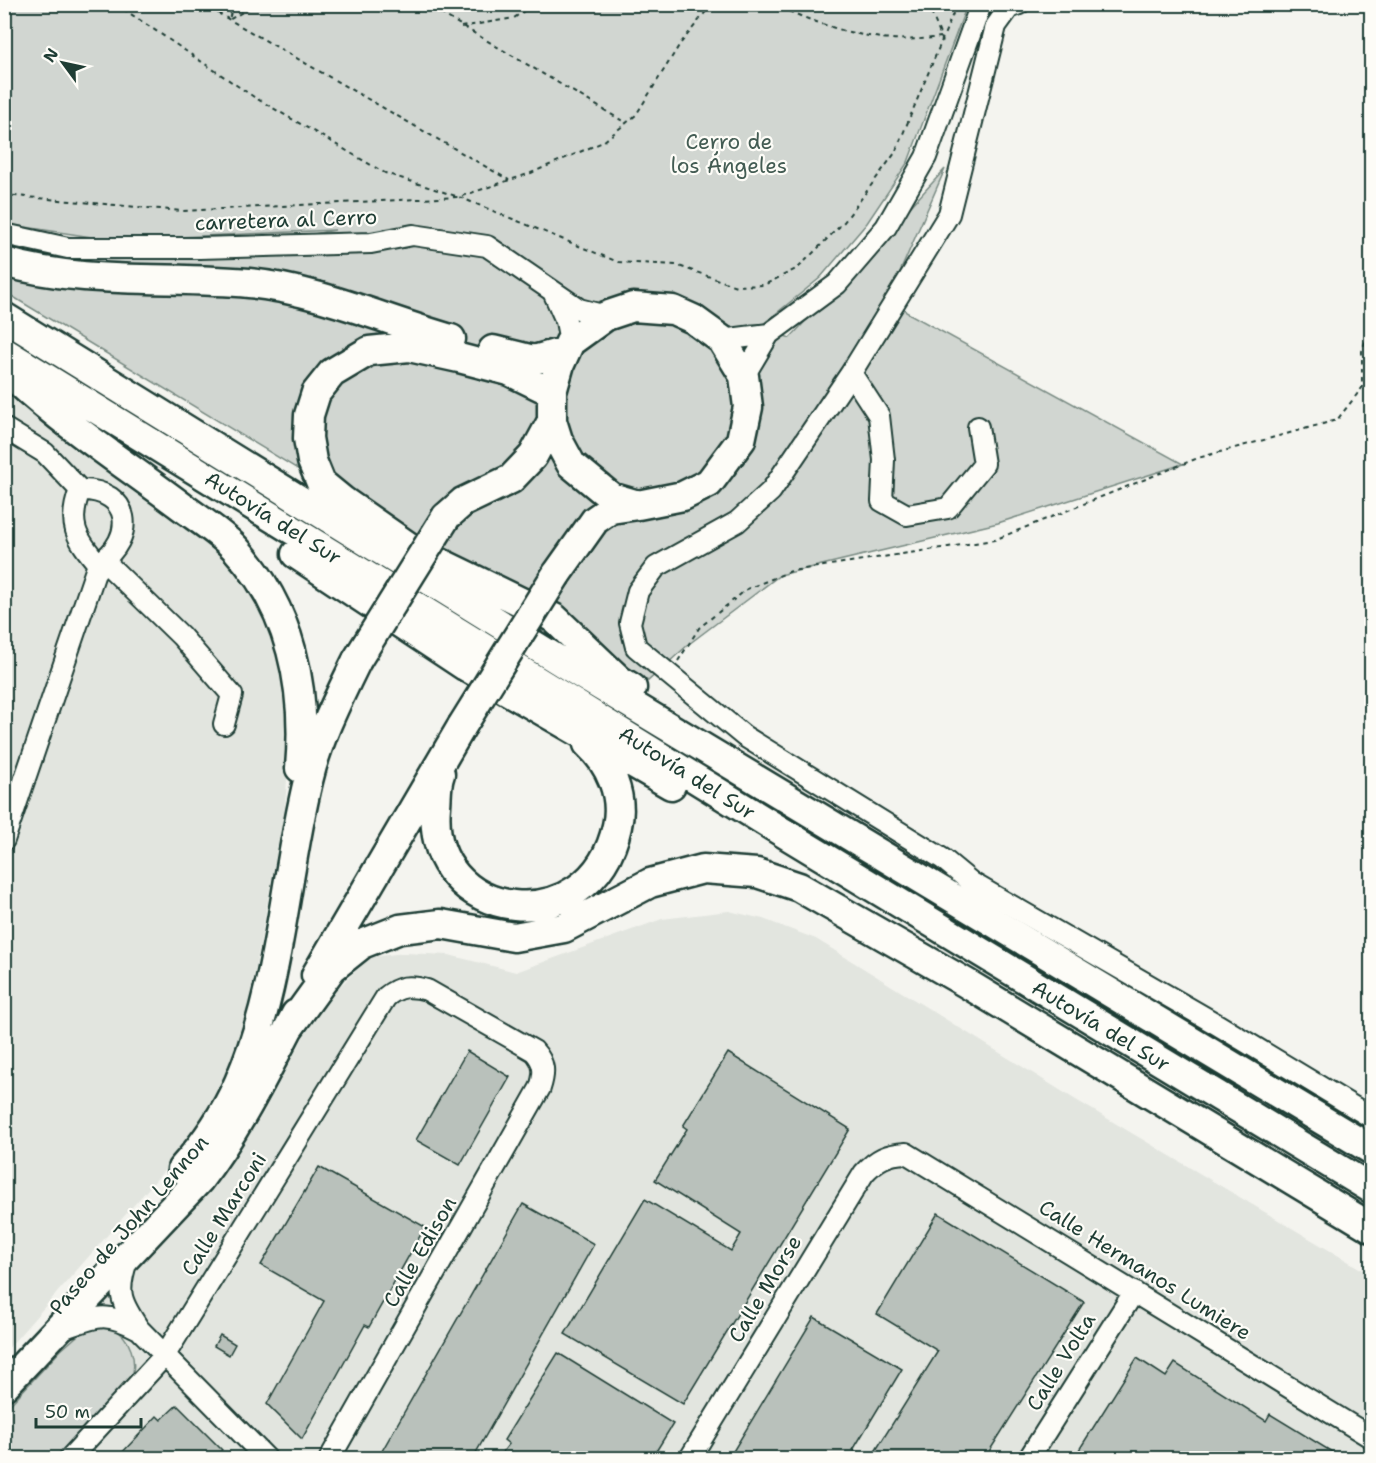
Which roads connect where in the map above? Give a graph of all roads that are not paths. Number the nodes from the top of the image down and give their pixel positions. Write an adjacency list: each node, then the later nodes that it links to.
1 (981, 4): 8 (street)
2 (1018, 4): 12 (street)
3 (4, 234): 5 (street, carretera al Cerro)
4 (4, 262): 10 (highway)
5 (554, 294): 6 (street, carretera al Cerro); 10 (street)
6 (606, 316): 9 (highway); 10 (highway)
7 (4, 317): 26 (highway, Autovía del Sur)
8 (769, 334): 9 (street); 13 (street)
9 (722, 340): 13 (highway)
10 (568, 347): 15 (highway)
11 (4, 352): 34 (highway, Autovía del Sur)
12 (851, 373): 17 (street); 31 (street)
13 (744, 376): 20 (highway)
14 (11, 377): 23 (highway); 27 (highway)
15 (552, 392): 16 (highway); 26 (highway)
16 (552, 421): 20 (highway); 27 (highway, bridge)
17 (978, 427)
18 (4, 428): 19 (street)
19 (80, 490): 21 (street); 21 (street)
20 (638, 505): 24 (highway, bridge)
21 (100, 562): 22 (street); 25 (street)
22 (224, 724)
23 (566, 725): 24 (highway); 28 (highway)
24 (462, 726): 30 (highway)
25 (4, 840)
26 (899, 864): 32 (highway, Autovía del Sur)
27 (278, 939): 41 (highway, Paseo de John Lennon)
28 (966, 983): 30 (highway); 35 (highway)
29 (405, 986): 40 (street, Calle Marconi); 46 (street, Calle Edison)
30 (288, 1029): 36 (highway, Paseo de John Lennon)
31 (1371, 1118)
32 (1371, 1149)
33 (890, 1154): 37 (street, Calle Hermanos Lumiere); 47 (street, Calle Morse)
34 (1371, 1189)
35 (1371, 1228)
36 (130, 1253): 38 (street); 39 (highway, Paseo de John Lennon)
37 (1134, 1292): 43 (street, Calle Hermanos Lumiere); 48 (street, Calle Volta)
38 (139, 1329): 39 (street); 40 (street)
39 (54, 1332): 42 (highway, Paseo de John Lennon)
40 (165, 1355): 44 (street, Calle Marconi); 45 (street)
41 (4, 1363)
42 (4, 1386)
43 (1371, 1438)
44 (70, 1458)
45 (266, 1458)
46 (330, 1458)
47 (690, 1458)
48 (1029, 1458)

